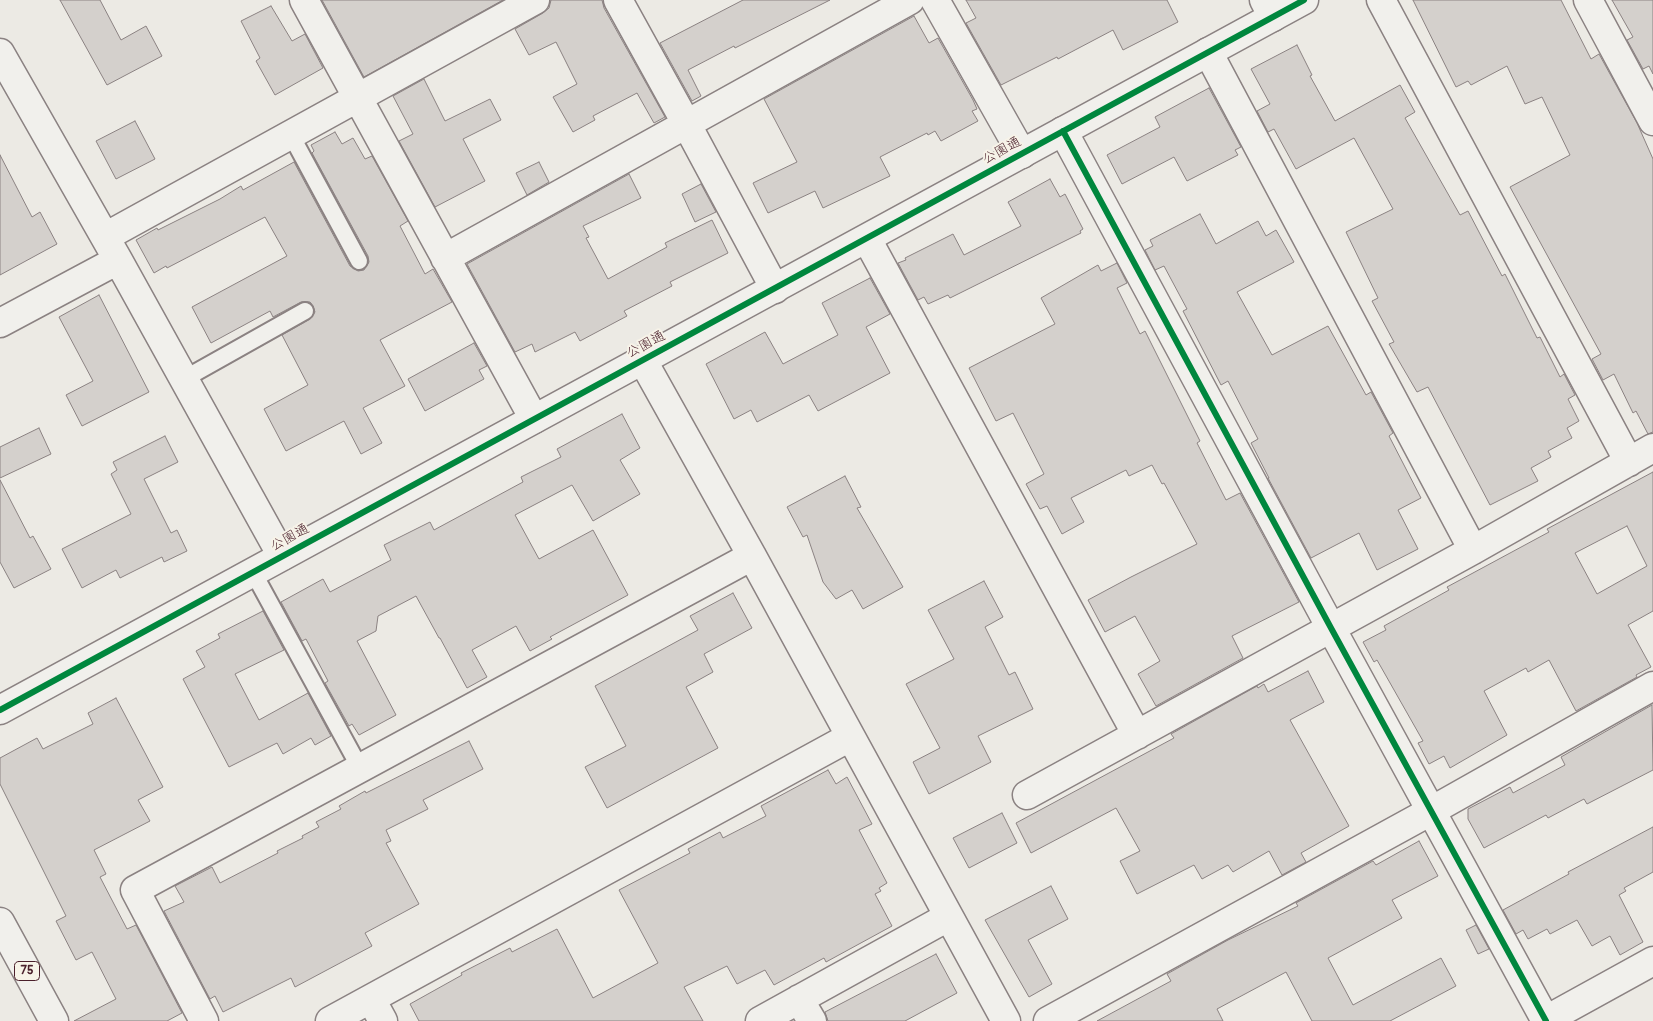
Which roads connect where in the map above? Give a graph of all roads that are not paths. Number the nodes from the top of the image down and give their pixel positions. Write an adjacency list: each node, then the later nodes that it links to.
1 (304, 0): 12 (street)
2 (535, 0): 12 (street)
3 (618, 0): 14 (street)
4 (910, 0): 14 (street)
5 (935, 0): 17 (street)
6 (1304, 0): 9 (street, 公園通)
7 (1381, 0): 30 (street)
8 (1588, 0): 13 (street)
9 (1269, 8): 10 (street, 公園通)
10 (1208, 52): 15 (street, 公園通); 31 (street)
11 (0, 53): 18 (street)
12 (358, 98): 16 (street); 20 (street)
13 (1653, 121)
14 (686, 124): 20 (street); 23 (street)
15 (1063, 131): 17 (street, 公園通); 35 (street)
16 (291, 135): 18 (street); 22 (lane)
17 (1022, 154): 19 (street, 公園通)
18 (105, 237): 21 (street)
19 (867, 238): 23 (street, 公園通); 38 (street)
20 (445, 258): 28 (street)
21 (118, 260): 25 (street); 27 (street)
22 (359, 261)
23 (775, 289): 26 (street, 公園通)
24 (305, 311): 27 (lane)
25 (0, 323)
26 (643, 361): 28 (street, 公園通); 33 (street)
27 (184, 379): 32 (street)
28 (534, 420): 32 (street, 公園通)
29 (1653, 448): 30 (street)
30 (1629, 462): 31 (street)
31 (1473, 550): 35 (street)
32 (282, 556): 34 (street, 公園通)
33 (752, 556): 39 (street); 40 (street)
34 (253, 572): 37 (street, 公園通); 40 (lane)
35 (1331, 628): 38 (street); 42 (street)
36 (1653, 686): 42 (street)
37 (0, 710)
38 (1137, 735): 41 (street)
39 (850, 737): 43 (street); 46 (street)
40 (360, 768): 49 (street)
41 (1028, 795)
42 (1431, 811): 53 (street); 54 (street)
43 (948, 917): 47 (street); 52 (street)
44 (0, 922): 48 (street, 75)
45 (1653, 961): 54 (street)
46 (377, 1010): 50 (street)
47 (805, 1010): 51 (street)
48 (54, 1021)
49 (204, 1021)
50 (330, 1021)
51 (760, 1021)
52 (1006, 1021)
53 (1048, 1021)
54 (1546, 1021)

